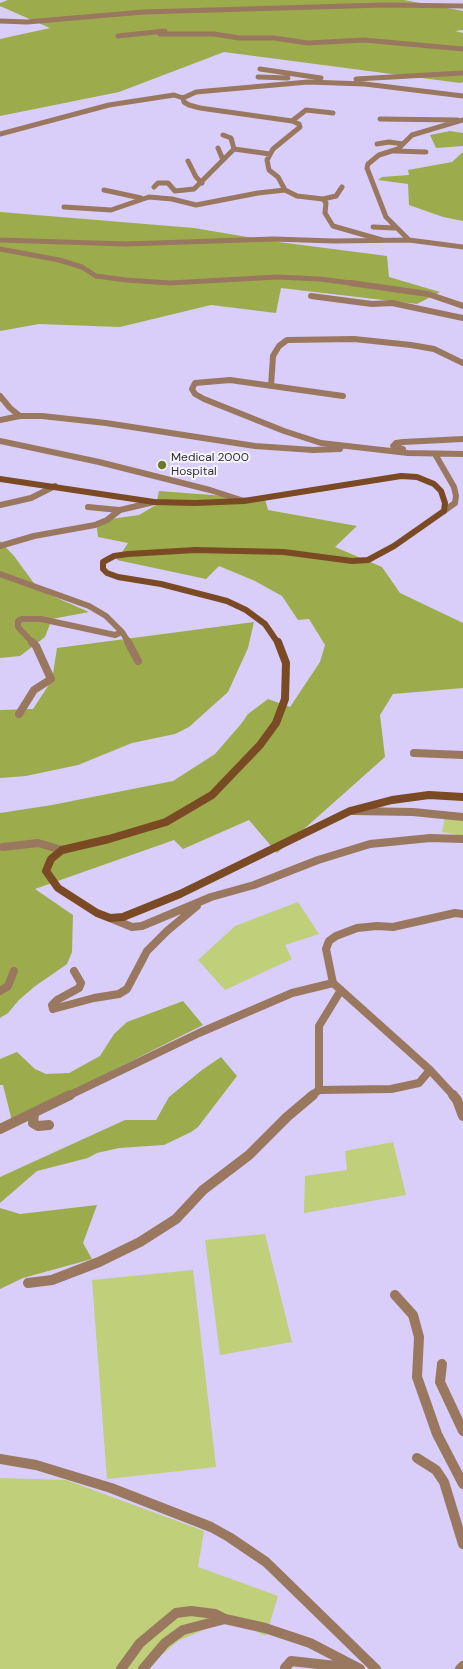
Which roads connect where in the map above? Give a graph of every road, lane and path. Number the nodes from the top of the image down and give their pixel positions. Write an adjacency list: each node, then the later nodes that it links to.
1 (463, 6): 2 (street)
2 (0, 21)
3 (206, 33): 4 (street); 5 (street); 6 (street)
4 (160, 34)
5 (118, 36)
6 (463, 49)
7 (260, 69): 9 (street)
8 (463, 73): 11 (street)
9 (305, 76): 10 (street); 11 (street)
10 (258, 77)
11 (344, 80): 12 (street)
12 (322, 82): 13 (street); 14 (street)
13 (463, 96)
14 (183, 98): 18 (street); 19 (street)
15 (333, 113): 18 (street)
16 (380, 119): 17 (street)
17 (463, 120): 22 (street)
18 (292, 121): 27 (street)
19 (0, 134)
20 (223, 135): 24 (street)
21 (377, 144): 22 (street)
22 (403, 144): 25 (street)
23 (218, 148): 28 (street)
24 (234, 149): 27 (street); 28 (street)
25 (394, 151): 26 (street); 39 (street)
26 (426, 152)
27 (270, 154): 34 (street)
28 (223, 160): 30 (street)
29 (188, 161): 30 (street)
30 (202, 183): 32 (street)
31 (342, 187): 36 (street)
32 (154, 188)
33 (104, 190): 35 (street)
34 (285, 190): 35 (street); 36 (street)
35 (144, 198): 37 (street)
36 (323, 200): 41 (street)
37 (64, 207)
38 (373, 227): 39 (street)
39 (395, 228): 42 (street)
40 (0, 240): 41 (street)
41 (382, 240): 42 (street)
42 (409, 240): 43 (street)
43 (463, 247)
44 (0, 249): 46 (street)
45 (312, 296): 47 (street)
46 (463, 306)
47 (463, 318)
48 (463, 362): 49 (street)
49 (271, 386): 51 (street); 56 (street)
50 (0, 396): 52 (street)
51 (343, 396)
52 (20, 416): 53 (street); 56 (street)
53 (0, 420)
54 (463, 439): 57 (street)
55 (0, 441): 61 (street)
56 (361, 448): 57 (street)
57 (432, 454): 58 (street); 66 (street)
58 (463, 454)
59 (0, 479): 60 (street)
60 (55, 486): 62 (street); 63 (street)
61 (244, 501): 62 (street); 66 (street)
62 (154, 502): 65 (street)
63 (0, 506)
64 (88, 507): 65 (street)
65 (120, 510): 67 (street)
66 (444, 511): 79 (street)
67 (0, 546)
68 (0, 574): 69 (street)
69 (122, 632): 70 (street); 71 (street)
70 (138, 661)
71 (19, 714)
72 (414, 752): 73 (street)
73 (463, 755)
74 (463, 797): 75 (street)
75 (350, 811): 76 (street); 83 (street)
76 (463, 817)
77 (463, 839): 80 (street)
78 (3, 847): 79 (street)
79 (62, 850): 83 (street)
80 (197, 902): 83 (street); 85 (street)
81 (463, 908): 82 (street)
82 (459, 914): 86 (street)
83 (110, 918)
84 (14, 971): 88 (street)
85 (74, 971)
86 (333, 983): 87 (street); 91 (street)
87 (341, 990): 89 (street); 90 (street)
88 (0, 991)
89 (430, 1070): 90 (street); 92 (street)
90 (319, 1090): 95 (street)
91 (34, 1113): 93 (street); 94 (street)
92 (463, 1116)
93 (49, 1125)
94 (0, 1129)
95 (28, 1283)
96 (395, 1295): 101 (street)
97 (442, 1364): 98 (street)
98 (463, 1432)
99 (417, 1458): 102 (street)
100 (0, 1459): 109 (street)
101 (463, 1484)
102 (463, 1544)
103 (225, 1619): 106 (street); 107 (street); 108 (street)
104 (463, 1666): 110 (street)
105 (285, 1668): 108 (street)
106 (121, 1669)
107 (143, 1669)
108 (358, 1669)
109 (376, 1669)
110 (460, 1669)

